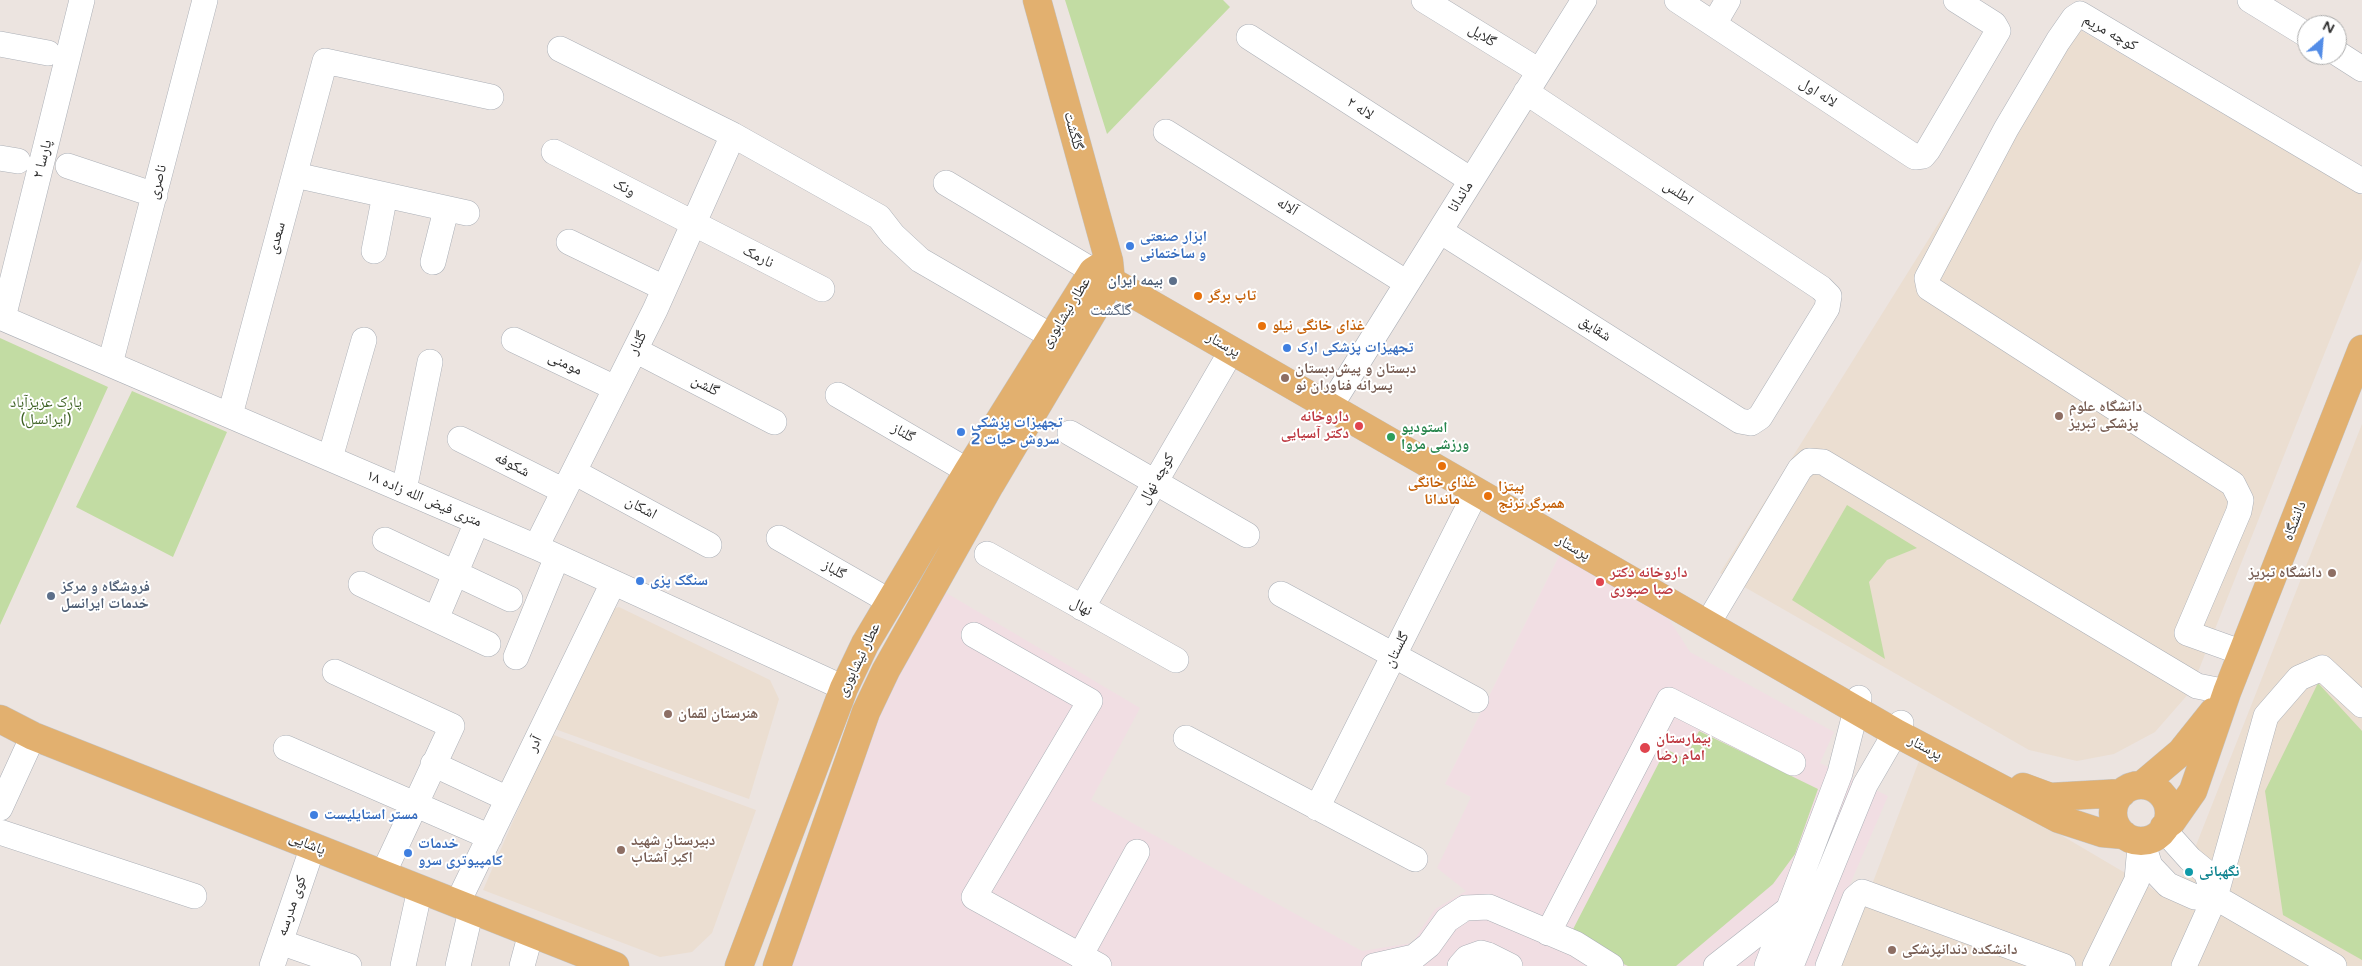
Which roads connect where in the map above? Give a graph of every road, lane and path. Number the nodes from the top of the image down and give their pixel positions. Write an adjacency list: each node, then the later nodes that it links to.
1 (82, 0): 39 (street, پارسا ۲)
2 (205, 0): 28 (street, ناصری)
3 (1038, 0): 35 (main road, گلگشت)
4 (1424, 0): 18 (street, گلایل)
5 (1584, 0): 18 (street, ماندانا)
6 (1677, 0): 10 (street)
7 (1728, 0): 10 (street)
8 (1956, 0): 10 (street, لاله اول)
9 (2250, 0): 11 (street)
10 (1714, 24)
11 (2297, 29)
12 (1249, 37): 25 (street, لاله ۲)
13 (0, 44): 15 (street)
14 (560, 49): 21 (street)
15 (48, 54)
16 (2347, 59): 17 (street)
17 (2362, 69)
18 (1533, 82): 25 (street, ماندانا); 53 (street, اطلس)
19 (490, 97): 24 (street, سعدی)
20 (1166, 132): 36 (street, آلاله)
21 (733, 135): 30 (street, گلنار); 40 (street)
22 (554, 152): 30 (street, ونک)
23 (68, 166): 28 (street)
24 (294, 175): 29 (street); 51 (street, سعدی)
25 (1471, 180): 31 (street, ماندانا)
26 (2362, 181): 80 (street, کوچه مریم)
27 (946, 183): 35 (street)
28 (155, 194): 47 (street, ناصری)
29 (385, 195): 33 (street); 34 (street)
30 (693, 224): 37 (street, گلنار); 38 (street, نارمک)
31 (1440, 230): 36 (street, ماندانا); 53 (street, شقایق)
32 (569, 242): 37 (street)
33 (374, 251)
34 (432, 262)
35 (1104, 271): 40 (main road, عطار نیشابوری); 45 (main road, پرستار); 49 (main road, پرستار); 125 (main road, عطار نیشابوری)
36 (1407, 283): 49 (street, ماندانا)
37 (664, 288): 44 (street, گلنار)
38 (822, 289)
39 (2, 318): 47 (street, ۱۸ متری فیض الله زاده)
40 (1051, 336): 57 (main road, عطار نیشابوری)
41 (364, 340): 56 (street)
42 (514, 340): 48 (street, مومنی)
43 (2362, 349): 80 (main road, دانشگاه)
44 (635, 350): 48 (street, گلنار); 52 (street, گلشن)
45 (1232, 350): 59 (street, کوچه نهال); 61 (main road, پرستار)
46 (430, 362): 60 (street)
47 (110, 364): 51 (street, ۱۸ متری فیض الله زاده)
48 (616, 388): 58 (street, گلنار)
49 (1338, 394): 76 (main road, پرستار)
50 (838, 395): 57 (street, گلناز)
51 (230, 415): 56 (street, ۱۸ متری فیض الله زاده)
52 (774, 422)
53 (1751, 423)
54 (1070, 433): 59 (street)
55 (460, 439): 58 (street, شکوفه)
56 (330, 458): 60 (street, ۱۸ متری فیض الله زاده)
57 (968, 471): 74 (main road, عطار نیشابوری)
58 (569, 481): 66 (street, اشکان); 67 (street, گلنار)
59 (1156, 481): 63 (street); 75 (street, کوچه نهال)
60 (404, 490): 62 (street, ۱۸ متری فیض الله زاده)
61 (1476, 492): 81 (street, گلستان); 88 (main road, پرستار)
62 (477, 522): 67 (street, ۱۸ متری فیض الله زاده); 69 (street)
63 (1247, 535)
64 (779, 538): 74 (street, گلباز)
65 (385, 540): 69 (street)
66 (709, 545)
67 (546, 552): 70 (street, ۱۸ متری فیض الله زاده); 82 (street, گلنار)
68 (987, 554): 75 (street, نهال)
69 (455, 574): 73 (street); 77 (street)
70 (613, 583): 85 (street, ۱۸ متری فیض الله زاده); 98 (street, آدر)
71 (361, 584): 77 (street)
72 (1281, 594): 81 (street)
73 (510, 599)
74 (889, 601): 85 (main road, عطار نیشابوری)
75 (1082, 608): 83 (street, نهال)
76 (1714, 613): 86 (street); 88 (main road, پرستار)
77 (436, 619): 79 (street)
78 (974, 635): 117 (street)
79 (488, 644)
80 (2243, 653): 86 (main road, دانشگاه)
81 (1394, 655): 87 (street); 101 (street, گلستان)
82 (516, 657)
83 (1176, 660)
84 (335, 672): 96 (street)
85 (844, 688): 124 (main road, عطار نیشابوری)
86 (2228, 692): 97 (main road, دانشگاه); 103 (main road, دانشگاه)
87 (1476, 700)
88 (1857, 704): 91 (main road, پرستار); 113 (street)
89 (2362, 705): 111 (street)
90 (0, 719): 92 (main road, پاشایی)
91 (1899, 728): 97 (main road, پرستار); 103 (main road, پرستار); 113 (street)
92 (33, 736): 100 (street); 105 (main road, پاشایی)
93 (1186, 738): 101 (street)
94 (286, 748): 99 (street)
95 (1793, 763): 115 (street)
96 (434, 764): 98 (street); 99 (street)
97 (2132, 789): 103 (main road); 103 (main road)
98 (508, 799): 104 (street, آدر)
99 (415, 804): 104 (street); 108 (street)
100 (0, 808)
101 (1318, 808): 107 (street)
102 (0, 832): 110 (street)
103 (2147, 834): 111 (street); 111 (street); 135 (street)
104 (490, 837): 112 (street, آدر)
105 (312, 846): 108 (main road, پاشایی); 116 (street, کوی مدرسه)
106 (1137, 852): 117 (street)
107 (1415, 860)
108 (383, 874): 109 (main road, پاشایی)
109 (420, 889): 112 (main road, پاشایی); 121 (street)
110 (194, 896)
111 (2214, 897): 136 (street); 137 (street)
112 (464, 907): 114 (main road, پاشایی); 122 (street, آدر)
113 (1800, 912): 130 (street); 131 (street); 132 (street)
114 (531, 933): 118 (main road, پاشایی); 123 (street)
115 (1548, 933): 126 (street); 129 (street)
116 (280, 942): 119 (street, کوی مدرسه); 120 (street)
117 (1089, 961)
118 (602, 964)
119 (272, 966)
120 (349, 966)
121 (403, 966)
122 (458, 966)
123 (522, 966)
124 (739, 966)
125 (777, 966)
126 (1374, 966)
127 (1460, 966): 128 (street)
128 (1510, 966)
129 (1611, 966)
130 (1716, 966)
131 (1767, 966)
132 (1791, 966)
133 (1828, 966): 134 (street)
134 (2063, 966)
135 (2095, 966)
136 (2184, 966)
137 (2334, 966)

